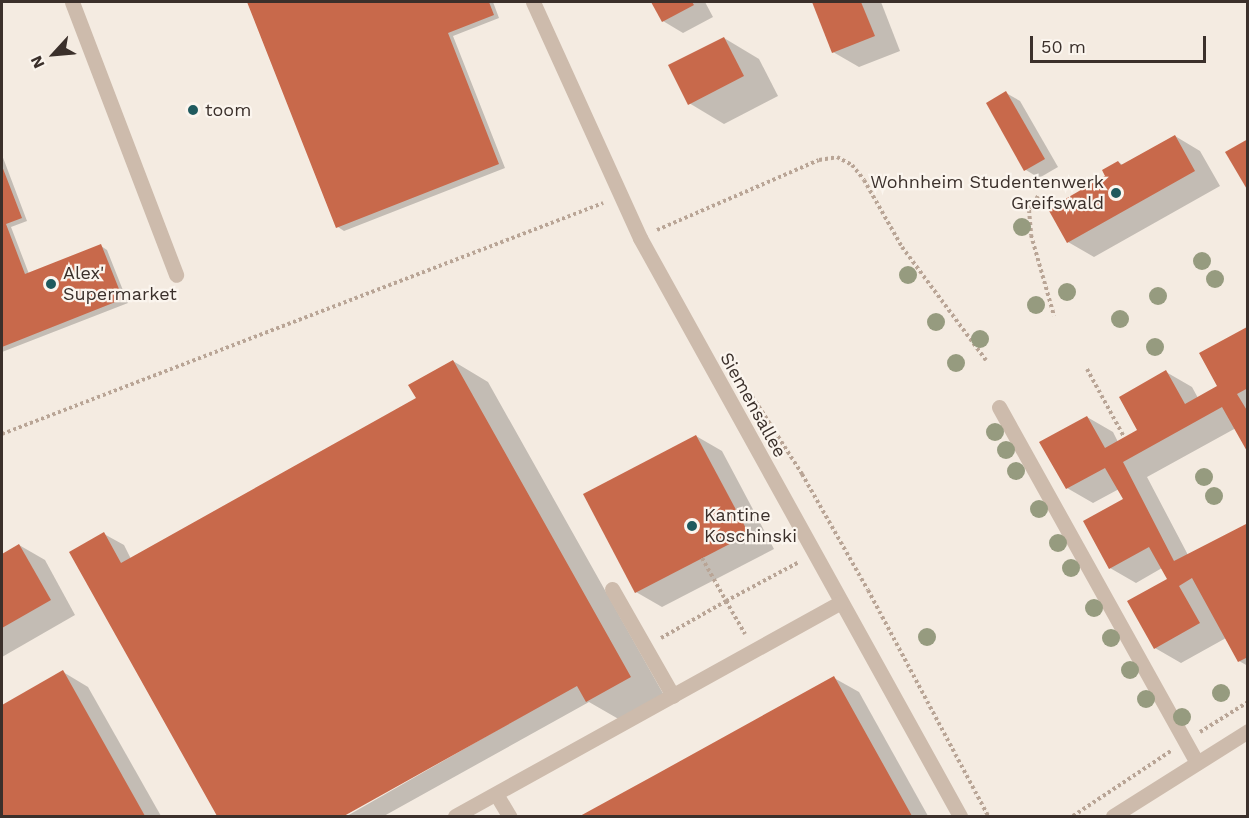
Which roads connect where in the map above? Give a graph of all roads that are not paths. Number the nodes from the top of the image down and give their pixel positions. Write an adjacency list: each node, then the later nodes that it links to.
1 (72, 2): 3 (street)
2 (533, 2): 6 (street, Siemensallee)
3 (176, 275)
4 (999, 407): 9 (street)
5 (612, 589): 7 (street)
6 (842, 602): 7 (street); 13 (street, Siemensallee)
7 (673, 696): 10 (street)
8 (1248, 731): 9 (street)
9 (1197, 763): 14 (street)
10 (496, 794): 11 (street); 12 (street)
11 (455, 816)
12 (509, 816)
13 (960, 816)
14 (1113, 816)

